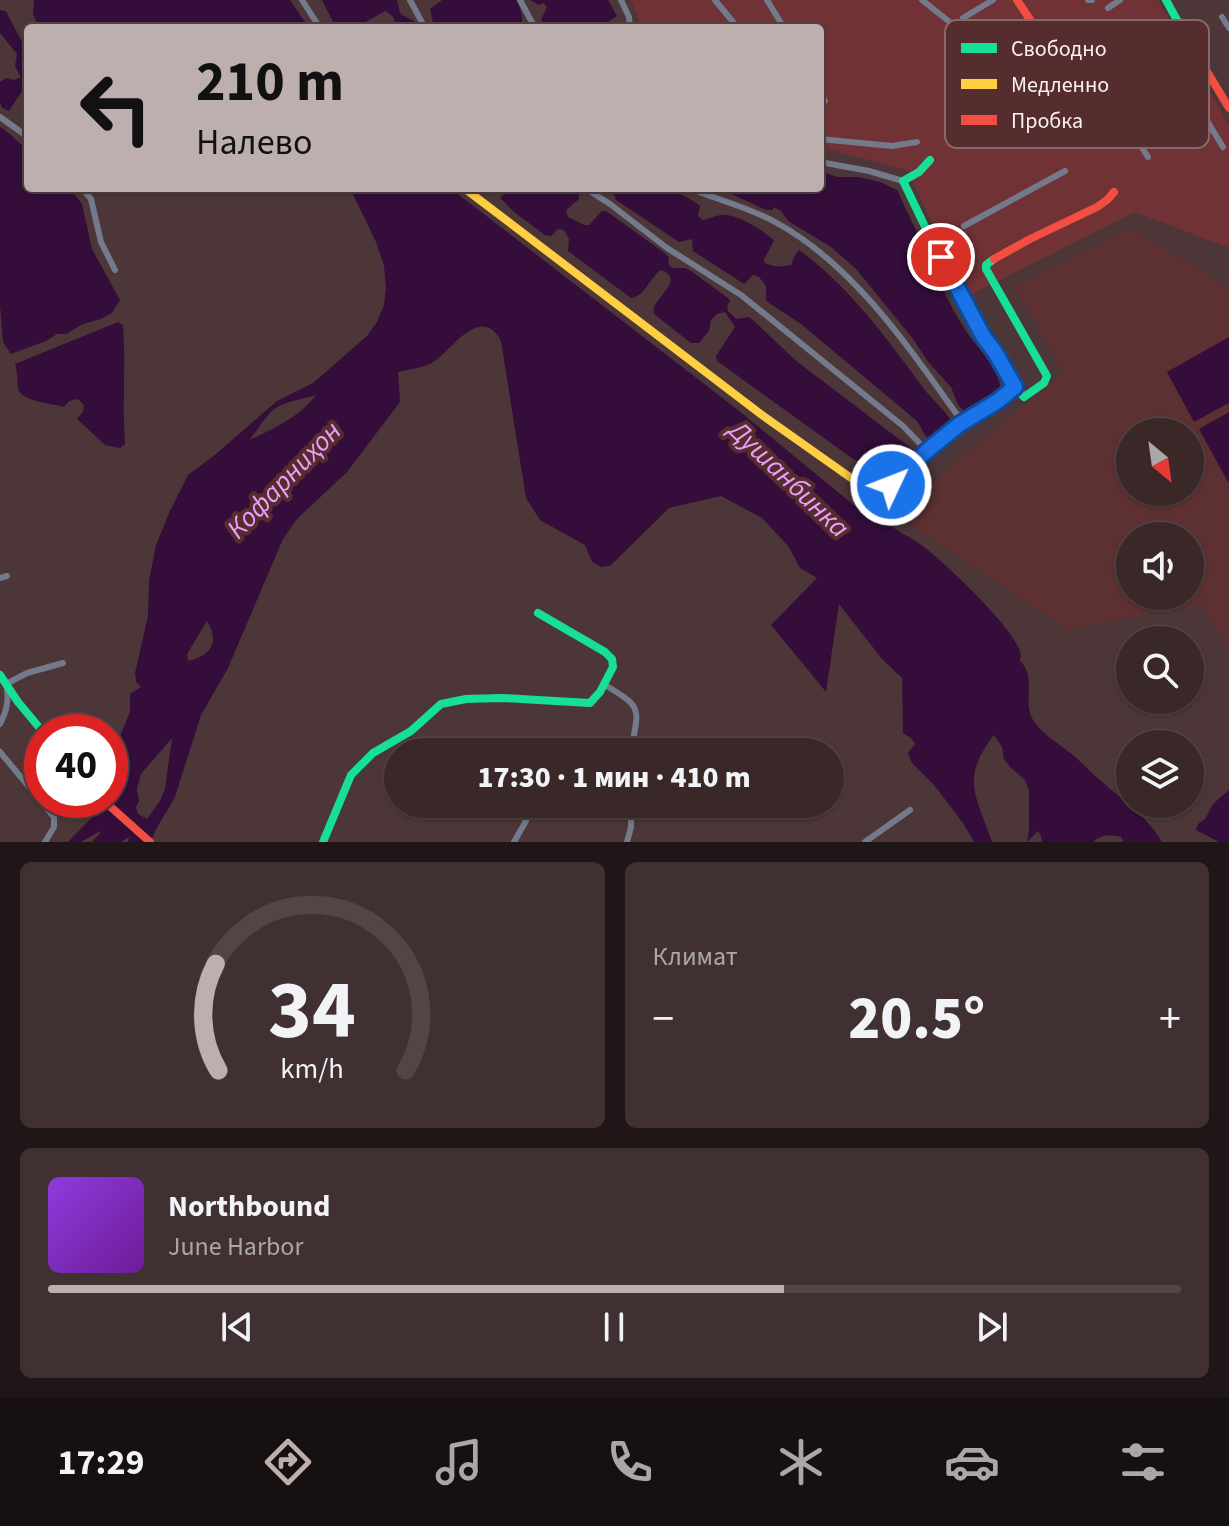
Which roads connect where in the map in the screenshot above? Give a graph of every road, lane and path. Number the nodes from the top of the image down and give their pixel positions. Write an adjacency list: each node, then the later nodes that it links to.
1 (302, 0): 18 (street)
2 (410, 0): 19 (street)
3 (520, 0): 20 (street)
4 (621, 0): 21 (street)
5 (715, 0): 22 (street)
6 (767, 0): 23 (street)
7 (922, 0): 15 (street)
8 (993, 0): 14 (street)
9 (1017, 0): 16 (street)
10 (1120, 0): 12 (street)
11 (1166, 0): 17 (street)
12 (1108, 8)
13 (1222, 17): 24 (street)
14 (963, 18)
15 (947, 20)
16 (1030, 20)
17 (1177, 20)
18 (317, 24)
19 (423, 24)
20 (533, 24)
21 (630, 24)
22 (735, 24)
23 (782, 24)
24 (1229, 28)
25 (1209, 75): 26 (street)
26 (1229, 108)
27 (0, 117): 29 (street)
28 (1209, 124): 32 (street)
29 (24, 134)
30 (824, 139): 31 (street)
31 (917, 142)
32 (1223, 147)
33 (1142, 148): 34 (street)
34 (1148, 157)
35 (930, 160): 38 (street)
36 (824, 163): 38 (street)
37 (1065, 171): 44 (street)
38 (903, 181): 46 (street)
39 (85, 192): 45 (street)
40 (469, 192): 48 (street)
41 (591, 192): 48 (street)
42 (700, 192): 47 (street)
43 (1114, 192): 46 (street)
44 (964, 226)
45 (115, 270)
46 (1015, 387): 47 (street)
47 (963, 423): 48 (street)
48 (927, 451)
49 (538, 613): 53 (street)
50 (63, 663): 52 (street)
51 (0, 675): 52 (street)
52 (6, 684): 54 (street); 56 (street)
53 (605, 685): 58 (street); 66 (street)
54 (24, 709): 55 (street); 56 (street)
55 (28, 714)
56 (5, 716): 57 (street)
57 (0, 724)
58 (633, 738)
59 (0, 752): 64 (street)
60 (910, 810): 69 (street)
61 (123, 818): 65 (street)
62 (524, 818): 67 (street)
63 (631, 818): 68 (street)
64 (45, 842)
65 (150, 842)
66 (323, 842)
67 (514, 842)
68 (627, 842)
69 (865, 842)

